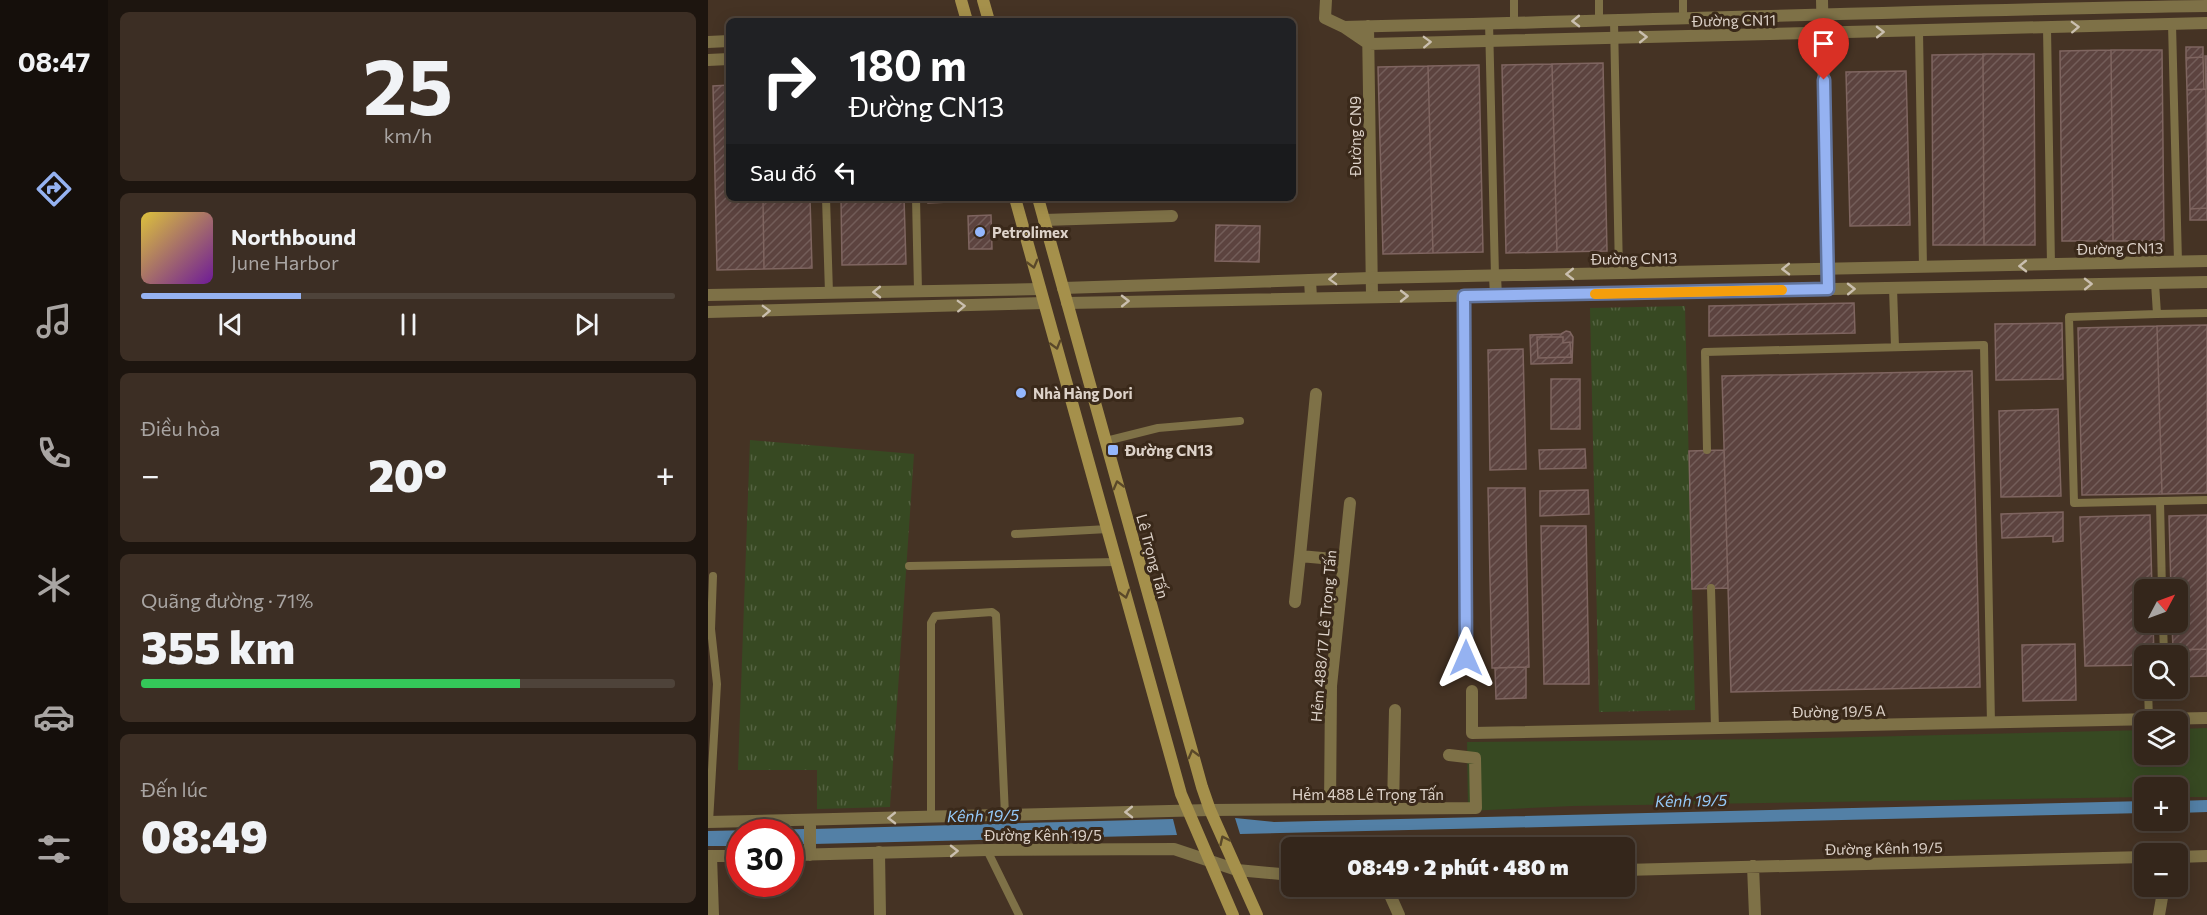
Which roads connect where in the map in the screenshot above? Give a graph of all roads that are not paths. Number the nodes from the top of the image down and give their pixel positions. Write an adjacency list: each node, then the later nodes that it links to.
1 (961, 0): 11 (main road)
2 (983, 0): 12 (main road)
3 (1326, 0): 21 (street)
4 (1514, 0): 17 (lane)
5 (1599, 0): 14 (lane)
6 (1683, 0): 13 (lane)
7 (1822, 0): 10 (street)
8 (1952, 5): 9 (street, Đường CN11); 10 (street, Đường CN11)
9 (2207, 6)
10 (1822, 15): 13 (street, Đường CN11); 24 (street)
11 (966, 18)
12 (988, 18)
13 (1683, 19): 15 (street, Đường CN11)
14 (1599, 21): 15 (street, Đường CN11); 17 (street, Đường CN11, one-way to 17)
15 (1614, 21): 25 (lane)
16 (1489, 22): 17 (street, Đường CN11); 20 (street, Đường CN11); 26 (lane)
17 (1514, 22)
18 (2207, 23): 19 (street, Đường CN11)
19 (2172, 24): 22 (street, Đường CN11, one-way to 19); 39 (lane)
20 (1368, 26): 21 (street, Đường CN11); 29 (street, Đường CN9)
21 (1344, 27): 29 (street)
22 (2047, 28): 23 (street, Đường CN11); 40 (lane)
23 (1919, 32): 24 (street, Đường CN11, one-way to 23); 41 (lane)
24 (1824, 33): 25 (street, Đường CN11, one-way to 24); 42 (street)
25 (1615, 38): 26 (street, Đường CN11); 43 (lane)
26 (1490, 40): 29 (street, Đường CN11, one-way to 26); 44 (lane)
27 (726, 41): 28 (street)
28 (708, 42)
29 (1369, 44): 45 (street, Đường CN9)
30 (726, 59): 31 (street)
31 (708, 60)
32 (826, 201): 55 (lane)
33 (916, 201): 53 (lane)
34 (1016, 201): 51 (main road, one-way to 51)
35 (1039, 201): 37 (main road, Lê Trọng Tấn)
36 (1172, 216): 37 (street)
37 (1044, 220): 49 (main road, Lê Trọng Tấn)
38 (2207, 261): 39 (street, Đường CN13)
39 (2178, 262): 40 (street, Đường CN13)
40 (2051, 265): 41 (street, Đường CN13, one-way to 41)
41 (1923, 267): 42 (street, Đường CN13)
42 (1827, 268): 43 (street, Đường CN13, one-way to 43); 52 (street)
43 (1619, 273): 44 (street, Đường CN13, one-way to 44)
44 (1495, 276): 45 (street, Đường CN13); 59 (street)
45 (1371, 278): 46 (street, Đường CN13, one-way to 46); 57 (street, Đường CN9)
46 (1310, 280): 49 (street, Đường CN13); 60 (street)
47 (2207, 282): 48 (street)
48 (2155, 283): 50 (street, one-way to 48); 66 (lane)
49 (1063, 288): 51 (main road); 62 (main road, Lê Trọng Tấn)
50 (1893, 288): 52 (street, one-way to 50); 67 (lane)
51 (1040, 289): 53 (street); 61 (main road)
52 (1828, 289): 59 (street)
53 (918, 291): 55 (street, one-way to 55)
54 (814, 293): 55 (street); 56 (street); 63 (street)
55 (829, 293)
56 (708, 295)
57 (1372, 296): 58 (street, one-way to 58); 60 (street)
58 (1464, 296): 59 (street); 85 (street)
59 (1496, 296)
60 (1311, 298): 62 (street, one-way to 60)
61 (1044, 303): 62 (main road); 63 (street, one-way to 61); 75 (main road, one-way to 75)
62 (1067, 303): 70 (main road, Lê Trọng Tấn)
63 (814, 310): 64 (street, one-way to 63)
64 (708, 312)
65 (2207, 313): 66 (lane)
66 (2157, 314): 73 (lane)
67 (1896, 347): 71 (lane); 91 (lane)
68 (1316, 394): 77 (street)
69 (1240, 421): 70 (lane)
70 (1106, 441): 97 (main road, Lê Trọng Tấn, one-way to 70)
71 (1707, 450)
72 (2207, 500): 73 (lane)
73 (2160, 501): 82 (lane)
74 (1350, 503): 78 (street, Hẻm 488/17 Lê Trọng Tấn)
75 (1108, 529): 76 (lane); 79 (main road)
76 (1015, 534)
77 (1300, 556): 78 (street); 84 (street)
78 (1344, 560): 94 (street, Hẻm 488/17 Lê Trọng Tấn)
79 (1116, 562): 80 (lane); 96 (main road, one-way to 96)
80 (909, 566)
81 (713, 576): 100 (lane)
82 (2162, 579)
83 (1711, 588): 92 (lane)
84 (1294, 602)
85 (1466, 658)
86 (1472, 691): 92 (street, Đường 19/5 A)
87 (1395, 710): 95 (street)
88 (2207, 718): 89 (street, Đường 19/5 A)
89 (2188, 719)
90 (2134, 720): 91 (street, Đường 19/5 A)
91 (1991, 724): 92 (street, Đường 19/5 A)
92 (1715, 728)
93 (1449, 755): 95 (street, Hẻm 488 Lê Trọng Tấn)
94 (1330, 808): 95 (street, Hẻm 488 Lê Trọng Tấn); 97 (street, Hẻm 488 Lê Trọng Tấn)
95 (1393, 809)
96 (1187, 810): 97 (street, Đường Kênh 19/5); 98 (street, Đường Kênh 19/5, one-way to 98); 111 (main road)
97 (1210, 810): 113 (main road, Lê Trọng Tấn, one-way to 97)
98 (1005, 815): 99 (street, Đường Kênh 19/5); 99 (lane)
99 (931, 817): 101 (street, Đường Kênh 19/5, one-way to 101)
100 (708, 822): 101 (street, Đường Kênh 19/5)
101 (810, 824): 102 (street)
102 (810, 849): 104 (street, Đường Kênh 19/5); 105 (street, Đường Kênh 19/5)
103 (987, 850): 105 (street, Đường Kênh 19/5, one-way to 103); 111 (street, Đường Kênh 19/5); 120 (lane)
104 (804, 851)
105 (879, 852): 119 (street)
106 (710, 856): 107 (street); 118 (street)
107 (726, 856)
108 (2188, 856): 109 (street)
109 (2207, 856)
110 (2134, 857): 112 (street, Đường Kênh 19/5)
111 (1210, 861): 113 (street, Đường Kênh 19/5); 121 (main road)
112 (1753, 866): 114 (street, Đường Kênh 19/5); 124 (street)
113 (1237, 870): 115 (street, Đường Kênh 19/5); 122 (main road, Lê Trọng Tấn)
114 (1635, 870)
115 (1281, 875)
116 (1391, 897): 123 (street)
117 (2162, 897): 125 (street)
118 (713, 915)
119 (880, 915)
120 (1020, 915)
121 (1233, 915)
122 (1257, 915)
123 (1399, 915)
124 (1755, 915)
125 (2159, 915)

